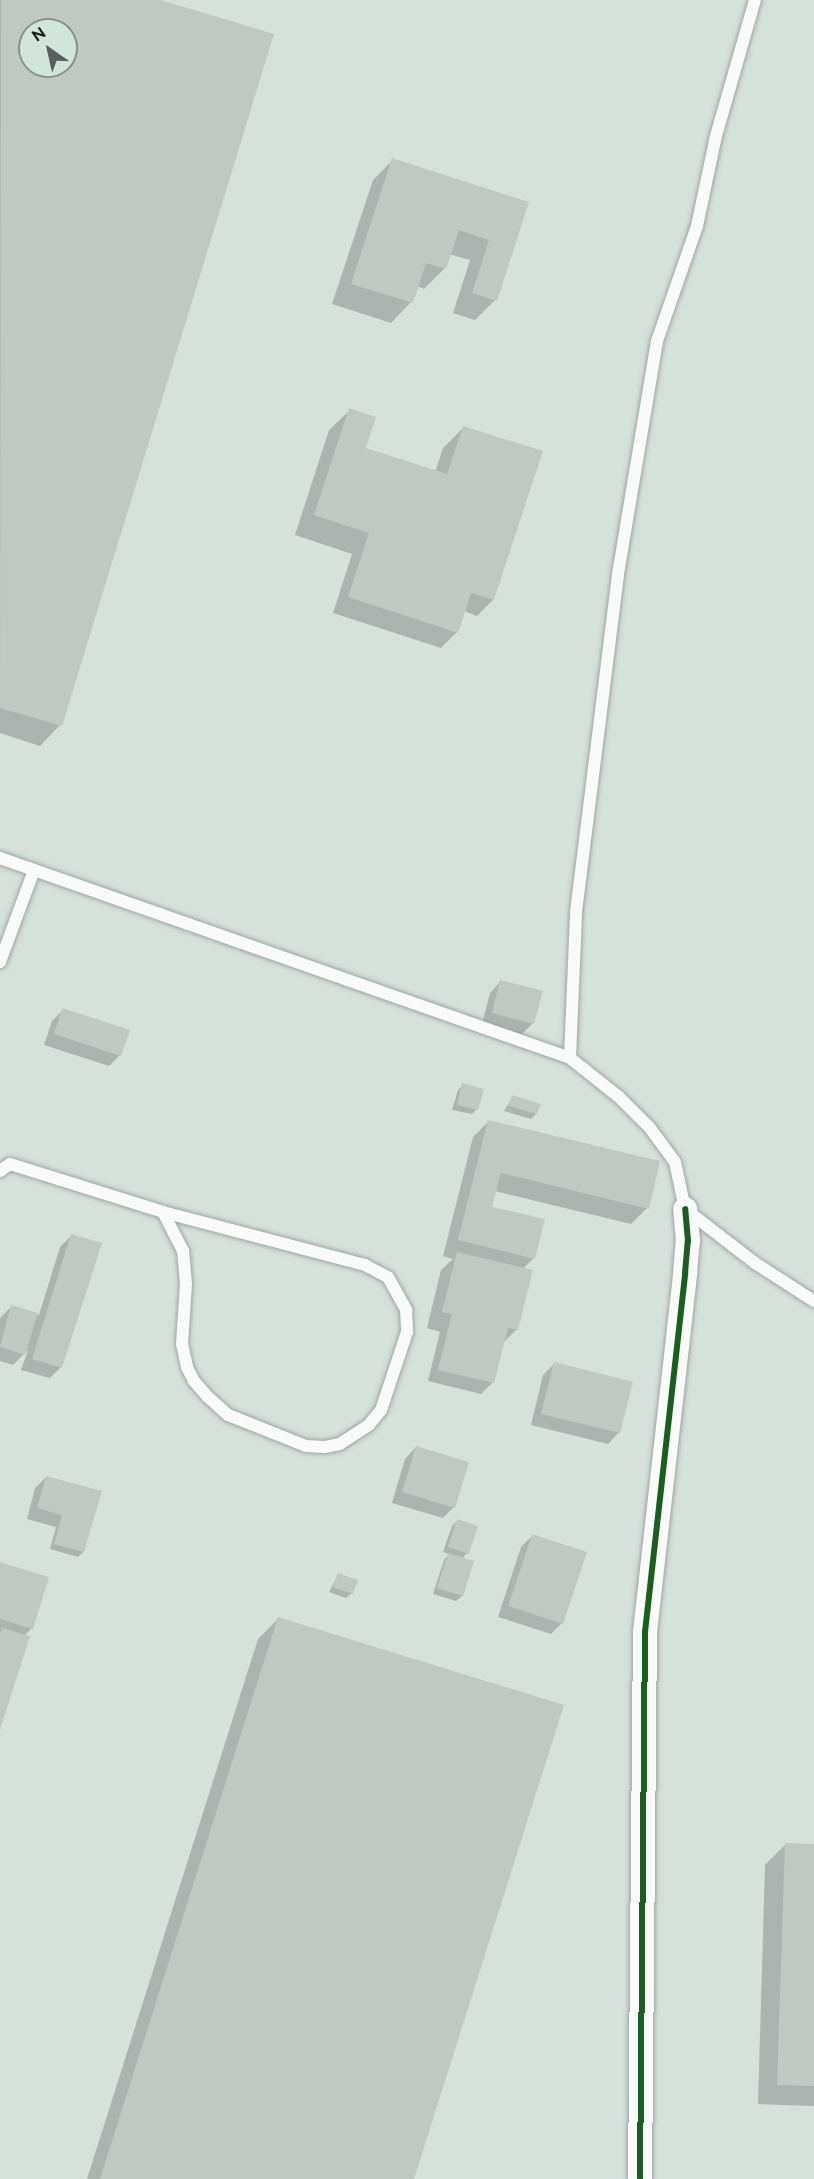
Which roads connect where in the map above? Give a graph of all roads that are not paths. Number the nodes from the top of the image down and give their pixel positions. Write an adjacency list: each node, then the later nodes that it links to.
1 (755, 0): 5 (lane)
2 (0, 858): 3 (lane)
3 (34, 870): 4 (lane); 5 (lane)
4 (0, 962)
5 (570, 1058): 7 (lane)
6 (3, 1165): 8 (lane)
7 (685, 1209): 9 (lane); 10 (street)
8 (163, 1212): 8 (lane)
9 (814, 1301)
10 (640, 2179)

